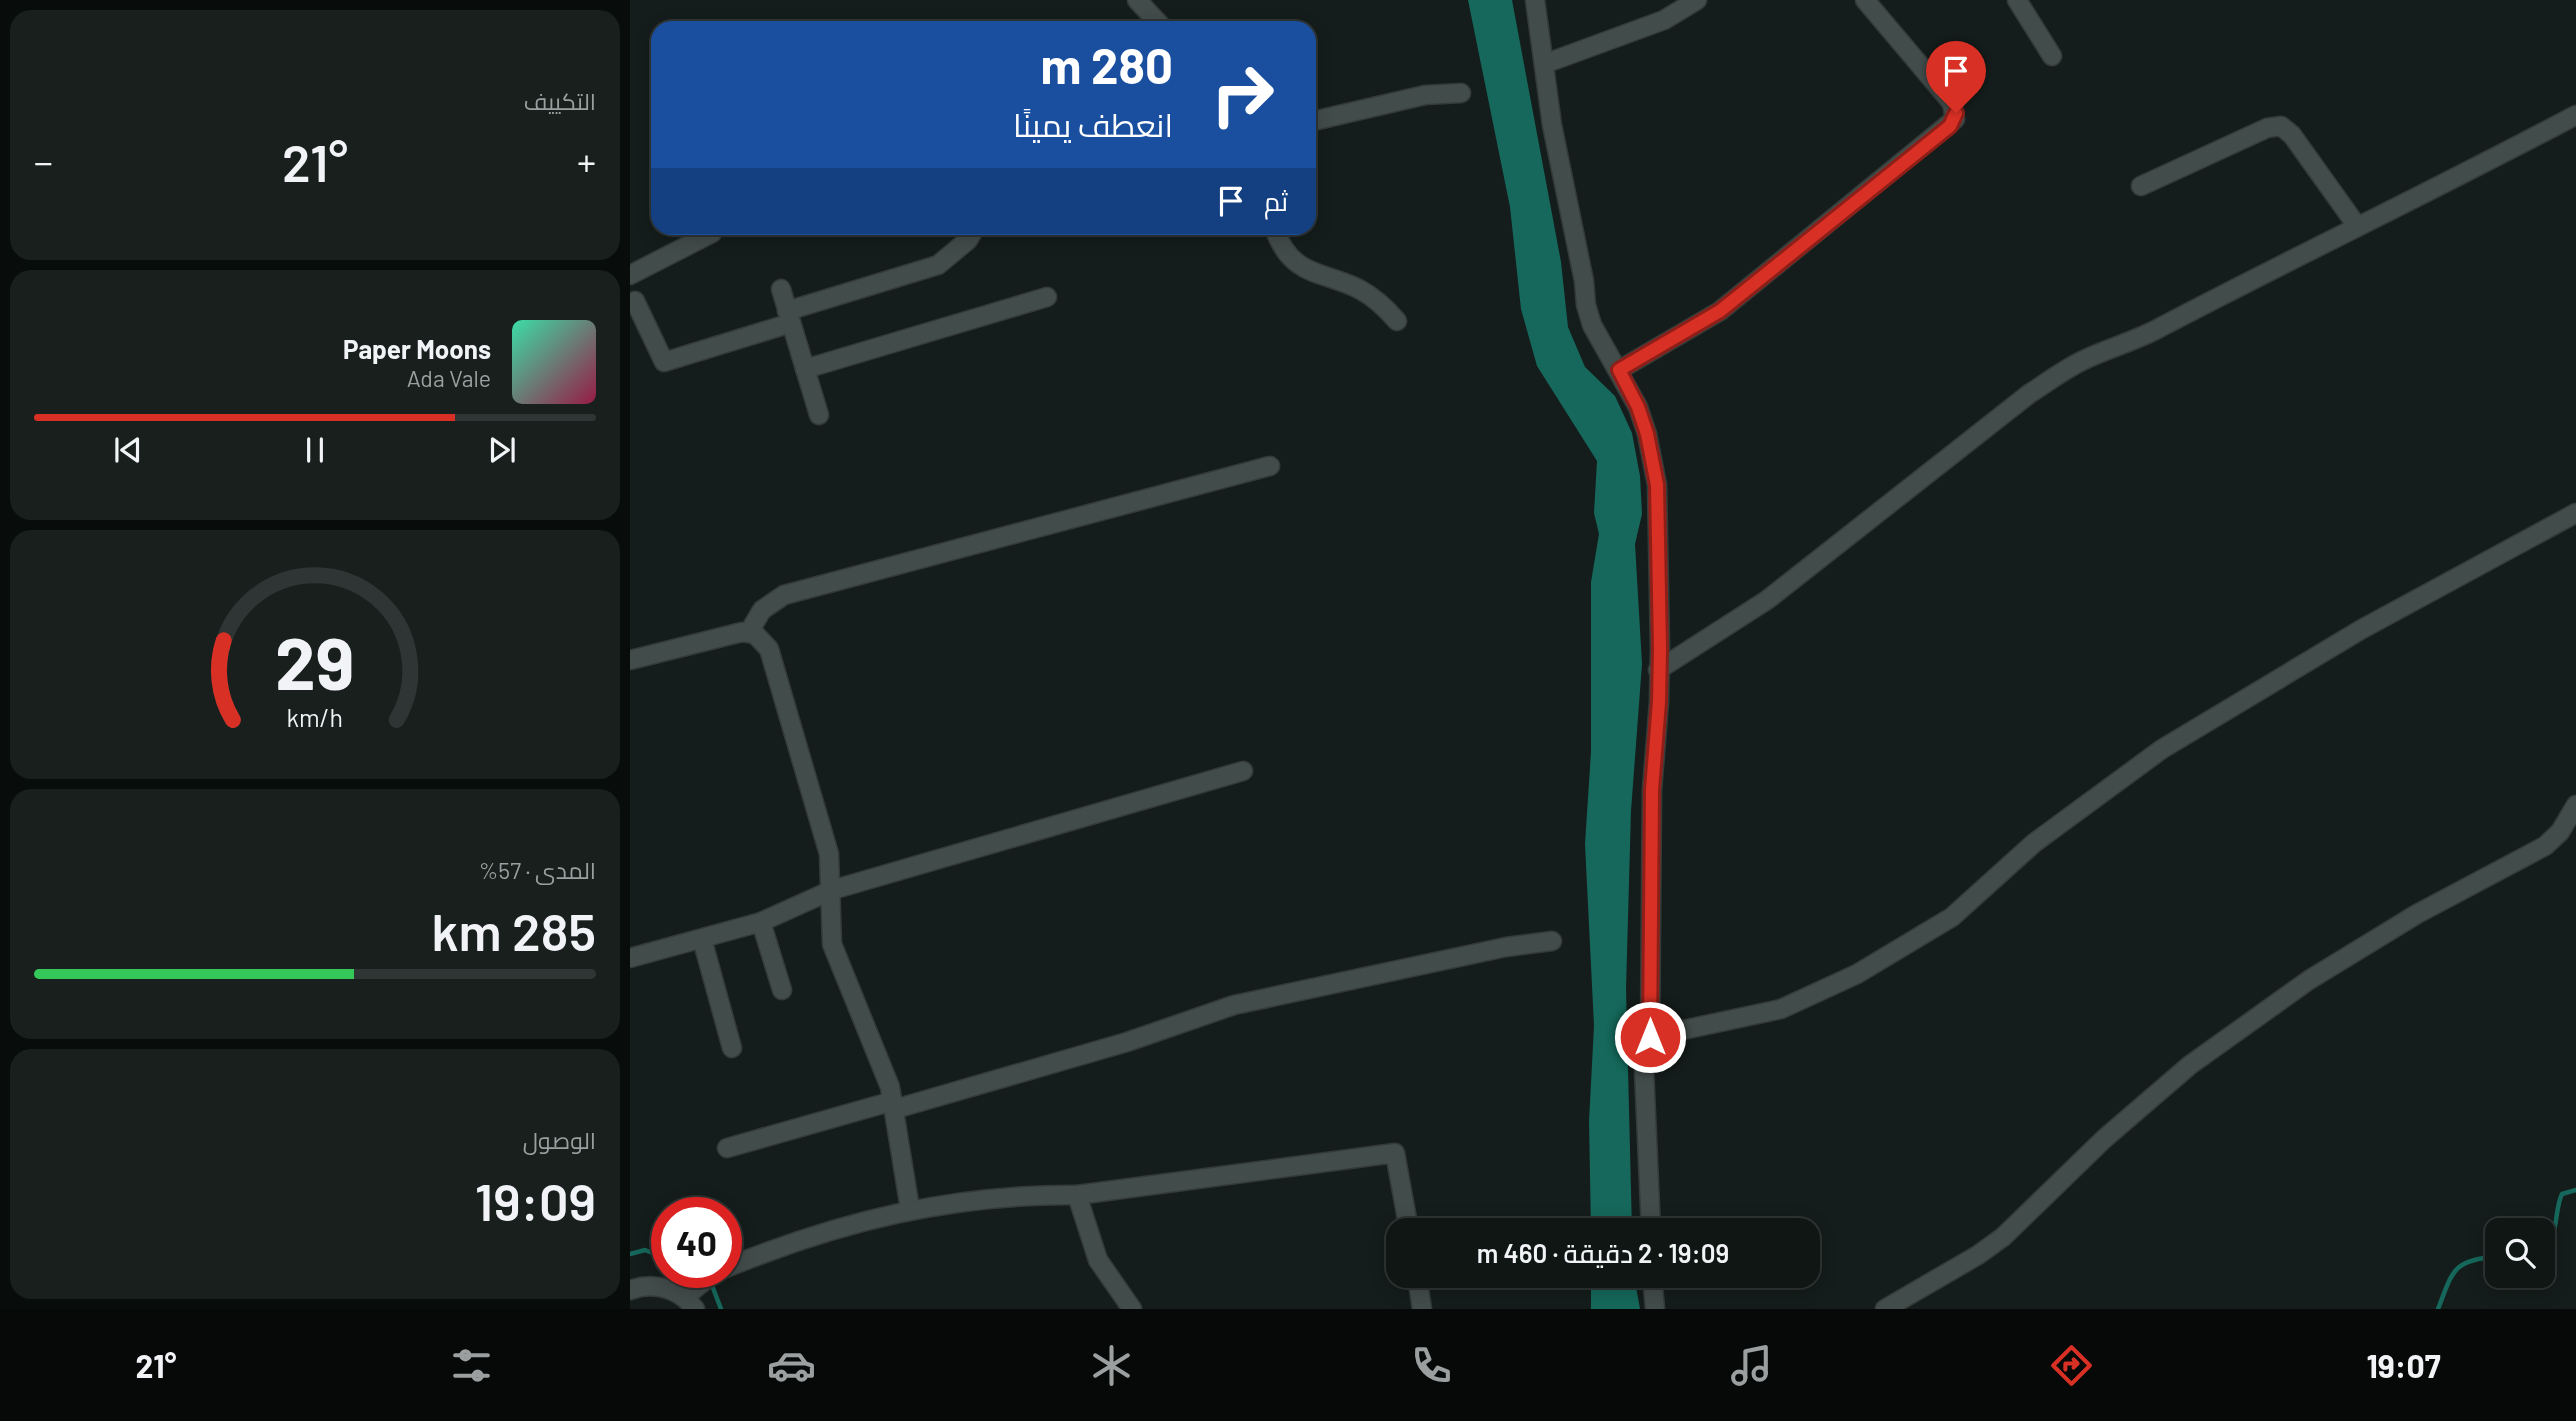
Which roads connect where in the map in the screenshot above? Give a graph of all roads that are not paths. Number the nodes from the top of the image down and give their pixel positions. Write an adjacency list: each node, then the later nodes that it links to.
1 (1136, 0): 6 (street)
2 (1535, 0): 8 (street)
3 (1697, 0): 8 (street)
4 (1865, 0): 24 (street)
5 (2017, 0): 7 (street)
6 (1156, 21)
7 (2052, 56)
8 (1544, 64): 24 (street)
9 (1461, 93): 11 (street)
10 (2576, 115): 13 (street)
11 (1316, 120)
12 (2141, 187): 13 (street)
13 (2357, 226): 30 (street)
14 (708, 235): 17 (street)
15 (970, 235): 21 (street)
16 (1278, 235): 22 (street)
17 (630, 275)
18 (781, 289): 21 (street)
19 (1047, 297): 23 (street)
20 (630, 304): 21 (street)
21 (789, 317): 23 (street)
22 (1397, 321)
23 (805, 369): 25 (street)
24 (1619, 370): 30 (street)
25 (819, 415)
26 (1270, 466): 28 (street)
27 (2576, 513): 39 (street)
28 (749, 632): 29 (street); 33 (street)
29 (630, 660)
30 (1658, 670): 39 (street)
31 (1242, 771): 33 (street)
32 (2576, 805): 55 (street)
33 (832, 890): 34 (street); 41 (street)
34 (761, 922): 35 (street); 38 (street)
35 (702, 939): 37 (street); 40 (street)
36 (1552, 941): 41 (street)
37 (630, 958)
38 (782, 990)
39 (1650, 1037): 46 (street)
40 (732, 1048)
41 (894, 1105): 42 (street); 44 (street)
42 (727, 1148)
43 (1077, 1195): 44 (street); 45 (street); 52 (street)
44 (910, 1209): 47 (street)
45 (1407, 1218)
46 (1650, 1218)
47 (742, 1262)
48 (1419, 1288): 53 (street)
49 (1653, 1288): 54 (street)
50 (630, 1290): 51 (street)
51 (690, 1299)
52 (1132, 1309)
53 (1422, 1309)
54 (1655, 1309)
55 (1885, 1309)

